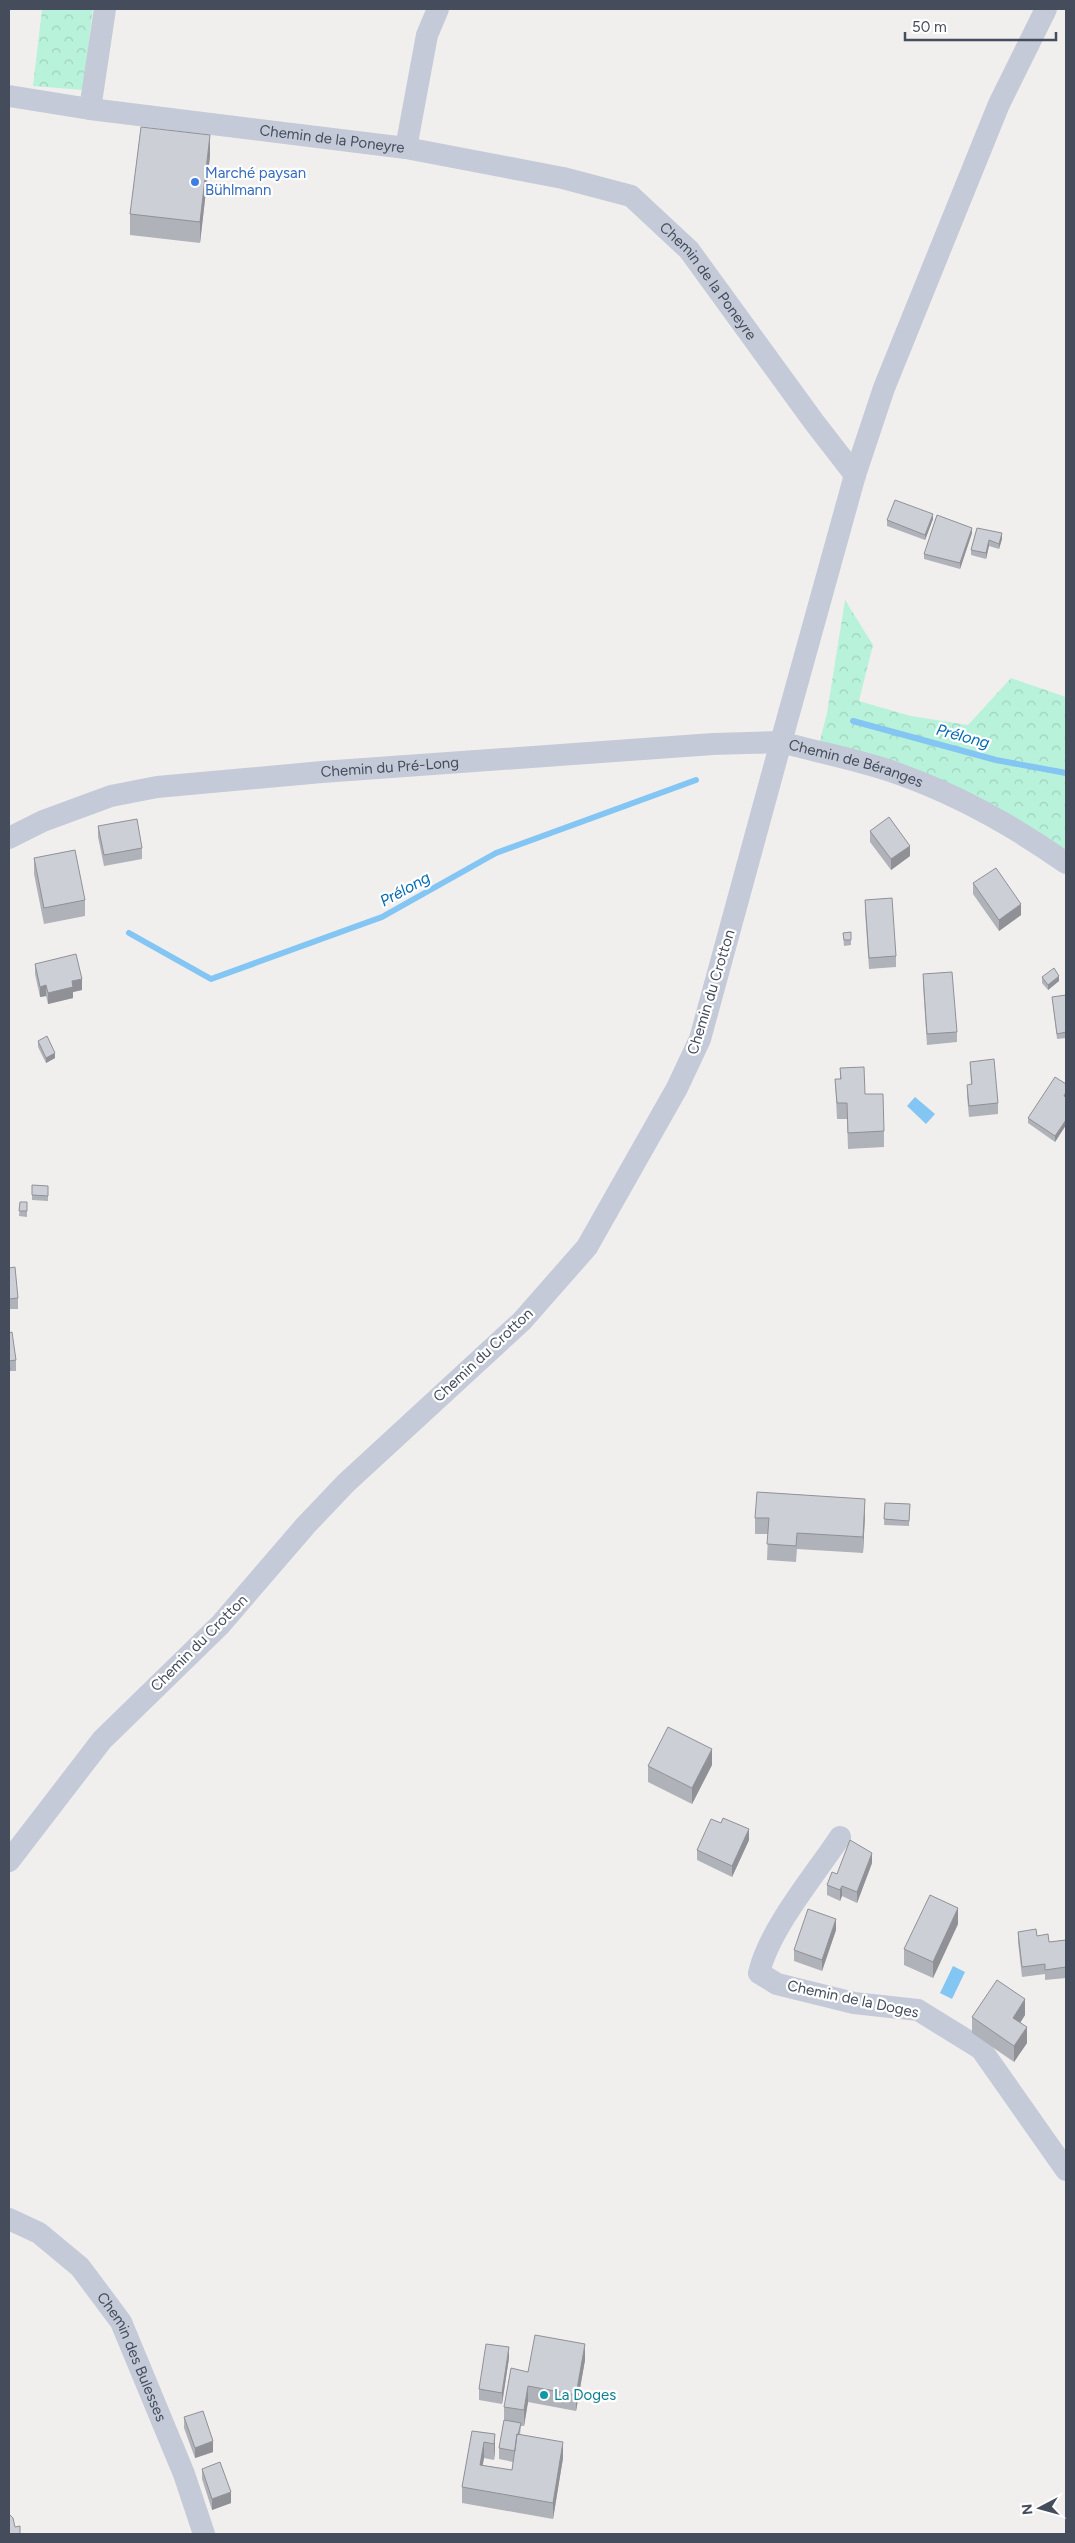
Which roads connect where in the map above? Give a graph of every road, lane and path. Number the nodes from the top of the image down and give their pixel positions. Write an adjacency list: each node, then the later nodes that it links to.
1 (105, 9): 5 (street)
2 (438, 9): 6 (street)
3 (1046, 9): 7 (street)
4 (9, 96): 5 (street, Chemin de la Poneyre)
5 (90, 109): 6 (street, Chemin de la Poneyre)
6 (406, 148): 7 (street, Chemin de la Poneyre)
7 (855, 475): 8 (street, Chemin de Béranges)
8 (781, 742): 9 (street, Chemin du Pré-Long); 10 (street, Chemin de Béranges); 12 (street, Chemin du Crotton)
9 (9, 838)
10 (1066, 863)
11 (840, 1837): 13 (street, Chemin de la Doges)
12 (9, 1861)
13 (1066, 2170)
14 (9, 2219): 15 (street, Chemin des Bulesses)
15 (204, 2534)

